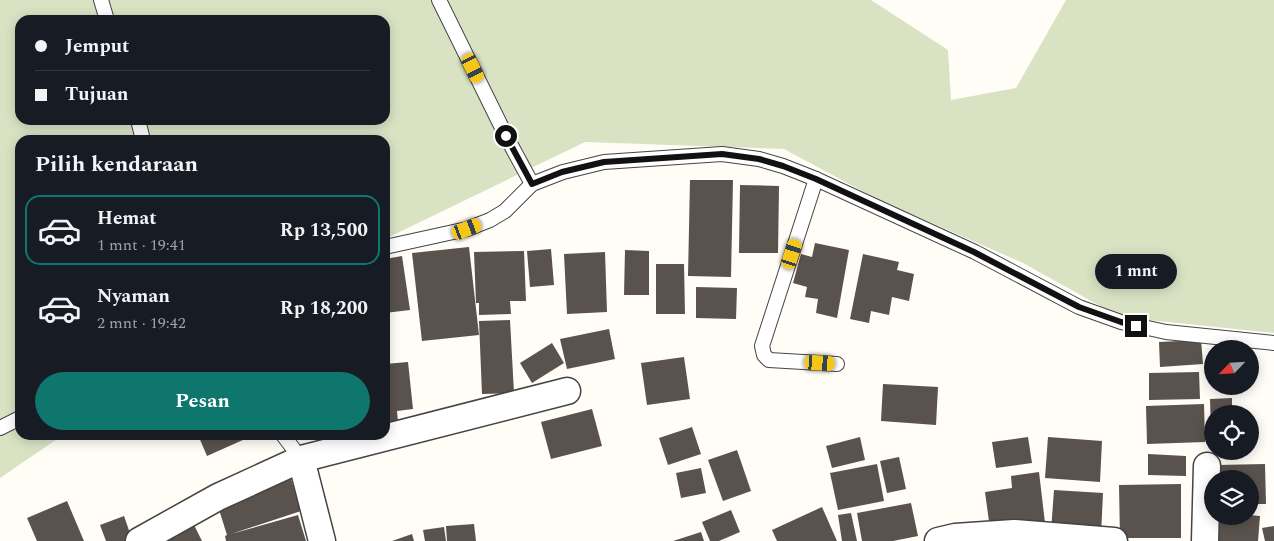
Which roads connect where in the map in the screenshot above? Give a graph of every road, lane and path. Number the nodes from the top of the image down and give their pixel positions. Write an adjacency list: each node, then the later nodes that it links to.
1 (101, 0): 3 (lane)
2 (439, 0): 5 (lane)
3 (106, 15)
4 (816, 179): 5 (lane); 7 (lane); 8 (lane)
5 (532, 184): 6 (lane)
6 (390, 246)
7 (1274, 343)
8 (837, 364)
9 (567, 391): 12 (street)
10 (15, 420): 11 (lane)
11 (0, 428)
12 (390, 436)
13 (287, 440): 15 (lane)
14 (375, 440): 15 (street)
15 (301, 459): 18 (street); 19 (street)
16 (1207, 466): 21 (street)
17 (950, 540): 20 (street)
18 (139, 541)
19 (322, 541)
20 (1114, 541)
21 (1205, 541)

